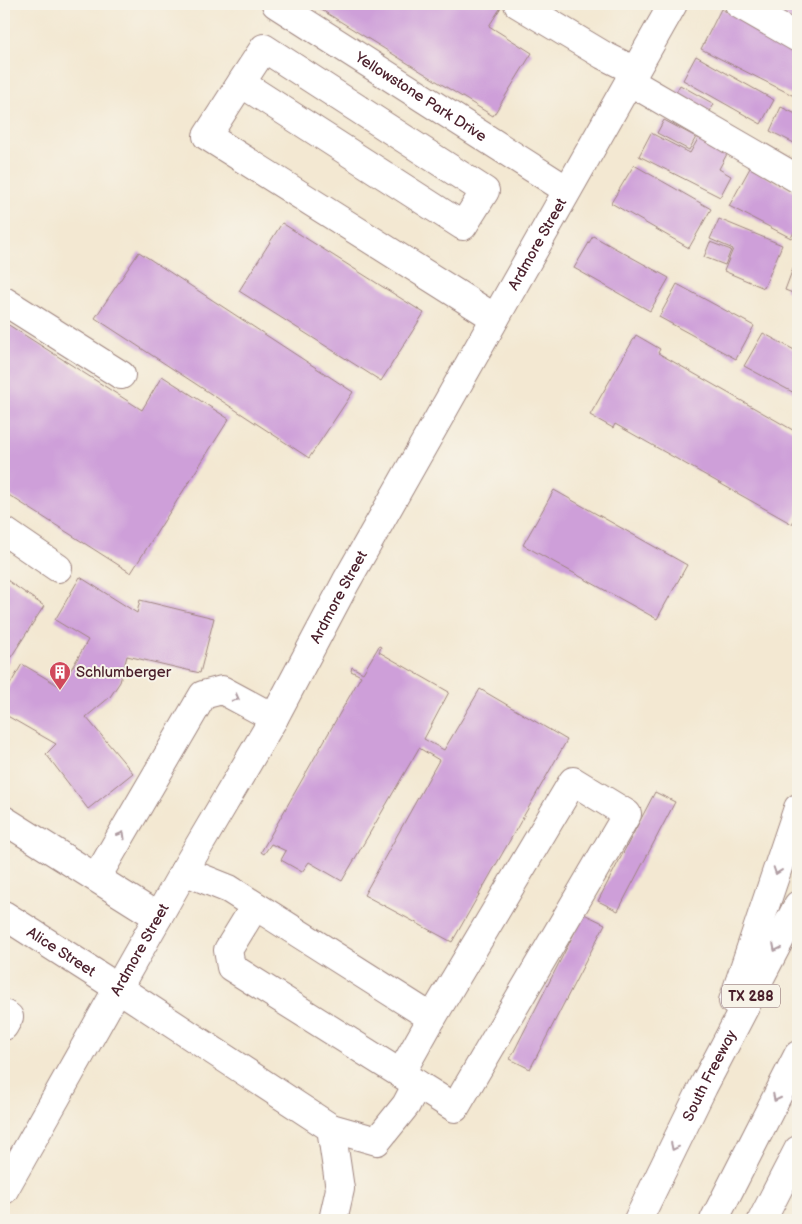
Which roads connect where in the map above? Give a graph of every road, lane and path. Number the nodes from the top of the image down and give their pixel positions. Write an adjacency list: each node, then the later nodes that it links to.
1 (276, 4): 9 (main road, Yellowstone Park Drive)
2 (518, 4): 6 (main road)
3 (739, 4): 5 (main road)
4 (664, 7): 6 (main road, Ardmore Street)
5 (798, 38)
6 (632, 76): 8 (main road); 9 (main road, Ardmore Street)
7 (241, 83): 7 (main road); 11 (main road)
8 (798, 179)
9 (566, 190): 11 (main road, Ardmore Street)
10 (4, 301): 12 (main road)
11 (495, 318): 15 (main road, Ardmore Street)
12 (121, 374)
13 (4, 531): 14 (main road)
14 (58, 568)
15 (274, 718): 18 (main road, Ardmore Street); 19 (main road, one-way to 15)
16 (798, 808): 30 (main road, one-way to 30)
17 (4, 820): 19 (main road)
18 (184, 870): 21 (main road); 23 (main road, Ardmore Street)
19 (97, 877): 23 (main road)
20 (798, 905): 30 (main road, South Freeway / TX 288, one-way to 30)
21 (255, 906): 26 (main road); 29 (main road)
22 (4, 914): 24 (main road, Alice Street)
23 (158, 917): 24 (main road, Ardmore Street)
24 (118, 988): 31 (main road, Alice Street); 33 (main road, Ardmore Street)
25 (4, 1014): 27 (main road)
26 (432, 1018): 29 (main road); 29 (main road)
27 (4, 1026)
28 (798, 1055): 36 (main road, one-way to 36)
29 (409, 1079): 31 (main road, Alice Street)
30 (703, 1087): 35 (main road, South Freeway / TX 288, one-way to 35)
31 (332, 1128): 34 (main road)
32 (798, 1150): 37 (main road)
33 (4, 1190)
34 (333, 1220)
35 (638, 1220)
36 (714, 1220)
37 (762, 1220)

